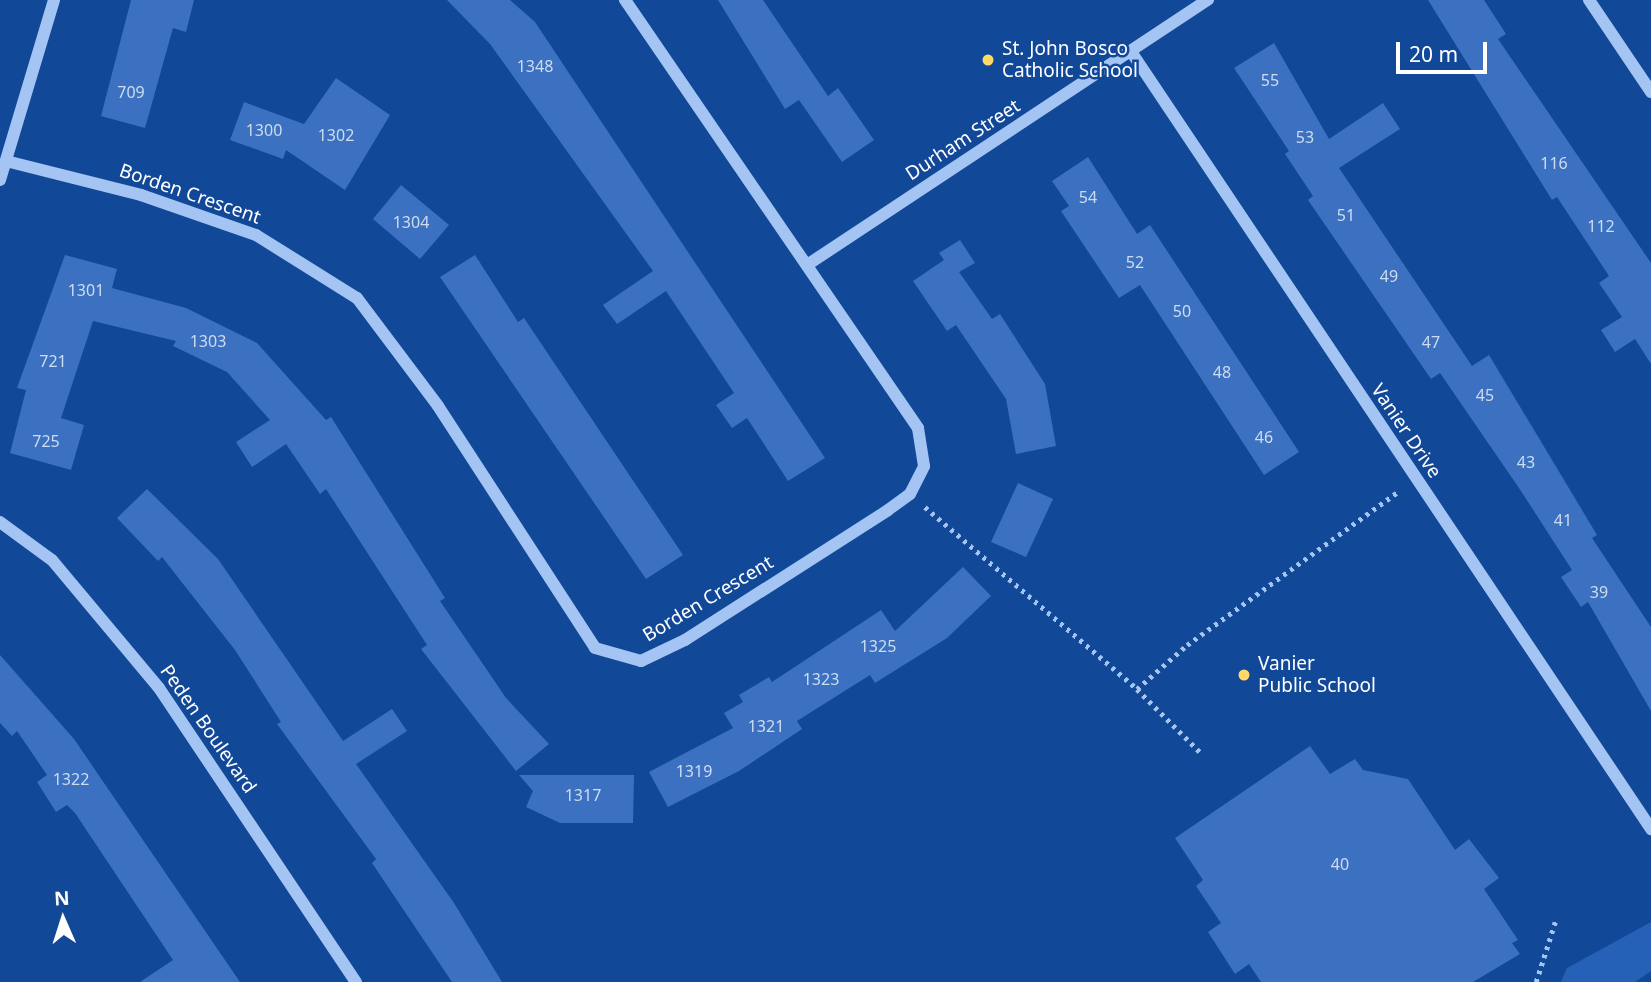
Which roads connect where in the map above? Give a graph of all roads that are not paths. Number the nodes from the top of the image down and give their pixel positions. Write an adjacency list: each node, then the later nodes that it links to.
1 (54, 0): 7 (street)
2 (625, 0): 9 (street)
3 (1208, 0): 5 (street, Durham Street)
4 (1589, 0): 6 (street)
5 (1132, 53): 9 (street, Durham Street); 11 (street, Vanier Drive)
6 (1651, 92)
7 (6, 160): 8 (street); 9 (street, Borden Crescent)
8 (0, 180)
9 (807, 265)
10 (0, 522): 12 (street, Peden Boulevard)
11 (1651, 829)
12 (356, 982)

